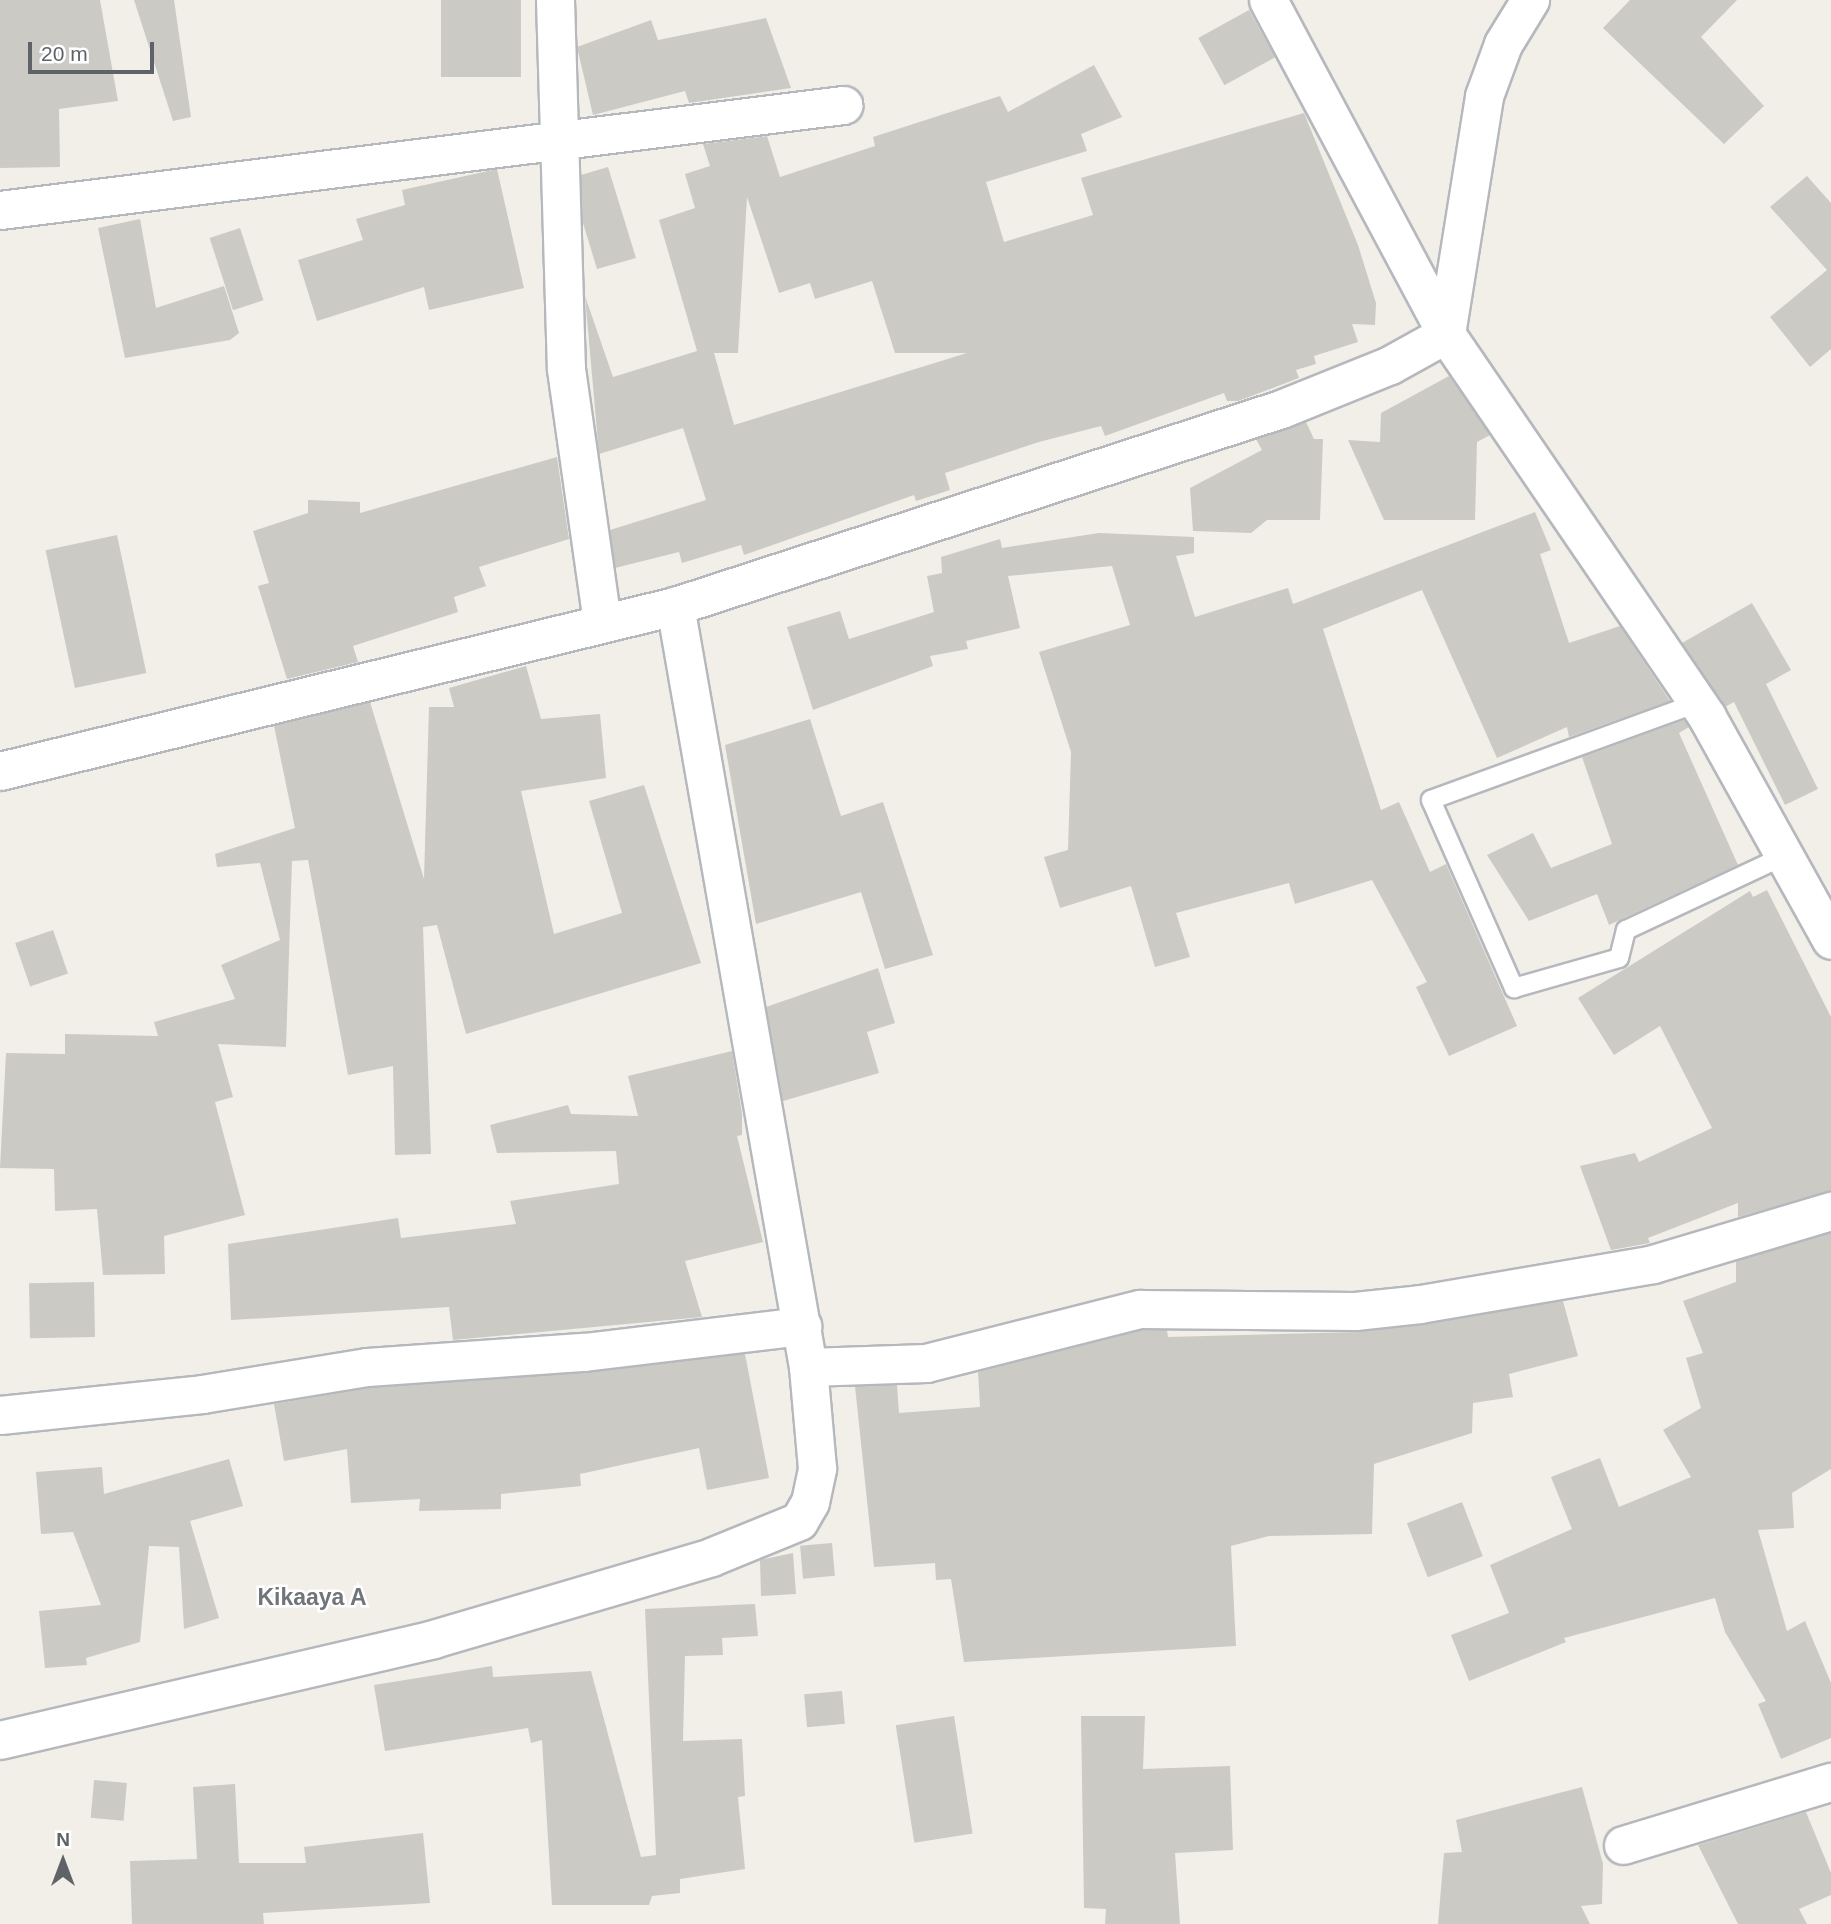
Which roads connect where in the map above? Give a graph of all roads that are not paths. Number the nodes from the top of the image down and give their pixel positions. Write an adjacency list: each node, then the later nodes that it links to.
1 (555, 0): 5 (street)
2 (1268, 0): 7 (street)
3 (1530, 0): 7 (street)
4 (843, 105): 5 (street)
5 (558, 144): 6 (street); 9 (street)
6 (0, 210)
7 (1446, 334): 8 (street); 10 (street)
8 (675, 606): 9 (street); 15 (street)
9 (602, 622): 11 (street)
10 (1698, 703): 12 (street); 12 (lane)
11 (0, 771)
12 (1784, 856): 13 (street)
13 (1831, 940)
14 (1831, 1211): 16 (street)
15 (802, 1326): 16 (street); 17 (street)
16 (808, 1367): 18 (street)
17 (0, 1415)
18 (0, 1740)
19 (1831, 1782): 20 (street)
20 (1623, 1845)

